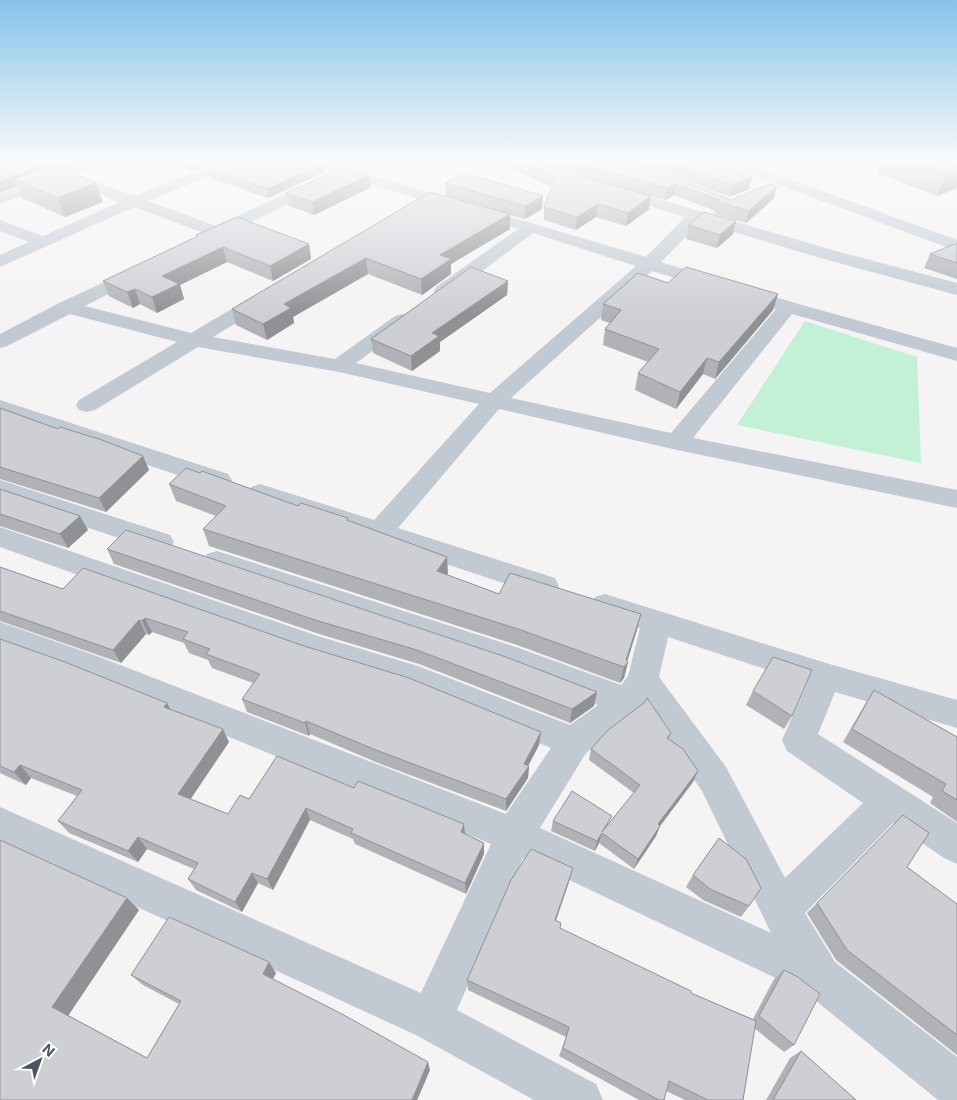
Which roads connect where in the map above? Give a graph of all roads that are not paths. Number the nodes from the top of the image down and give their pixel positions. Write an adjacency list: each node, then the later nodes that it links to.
1 (107, 213): 14 (street)
2 (167, 213): 11 (street)
3 (254, 213): 11 (street)
4 (482, 213): 10 (street)
5 (692, 213): 8 (street)
6 (870, 213): 15 (street)
7 (894, 213): 12 (street)
8 (698, 215): 18 (street); 19 (street)
9 (0, 225): 14 (street)
10 (531, 227): 18 (street); 26 (street)
11 (215, 232): 13 (street)
12 (957, 237)
13 (198, 241)
14 (43, 242): 16 (street)
15 (957, 246)
16 (0, 262)
17 (154, 263): 21 (street)
18 (649, 264): 22 (street); 27 (street)
19 (957, 289)
20 (278, 290): 23 (street)
21 (66, 307): 23 (street); 24 (street)
22 (788, 307): 25 (street); 30 (street)
23 (194, 340): 26 (street); 28 (street)
24 (0, 342)
25 (957, 355)
26 (339, 366): 27 (street)
27 (495, 400): 30 (street); 33 (street)
28 (87, 405)
29 (0, 407): 33 (street)
30 (677, 442): 32 (street)
31 (0, 489): 38 (street)
32 (957, 499)
33 (379, 532): 35 (street)
34 (0, 537): 40 (street)
35 (656, 622): 37 (street); 38 (street)
36 (5, 644): 43 (street)
37 (826, 676): 39 (street); 41 (street)
38 (635, 691): 40 (street); 45 (street)
39 (957, 714)
40 (574, 742): 43 (street)
41 (890, 801): 44 (street); 45 (street)
42 (0, 826): 47 (street)
43 (514, 835): 46 (street); 47 (street)
44 (957, 845)
45 (780, 910): 46 (street)
46 (820, 976): 48 (street)
47 (432, 1020): 49 (street)
48 (957, 1086)
49 (580, 1100)

